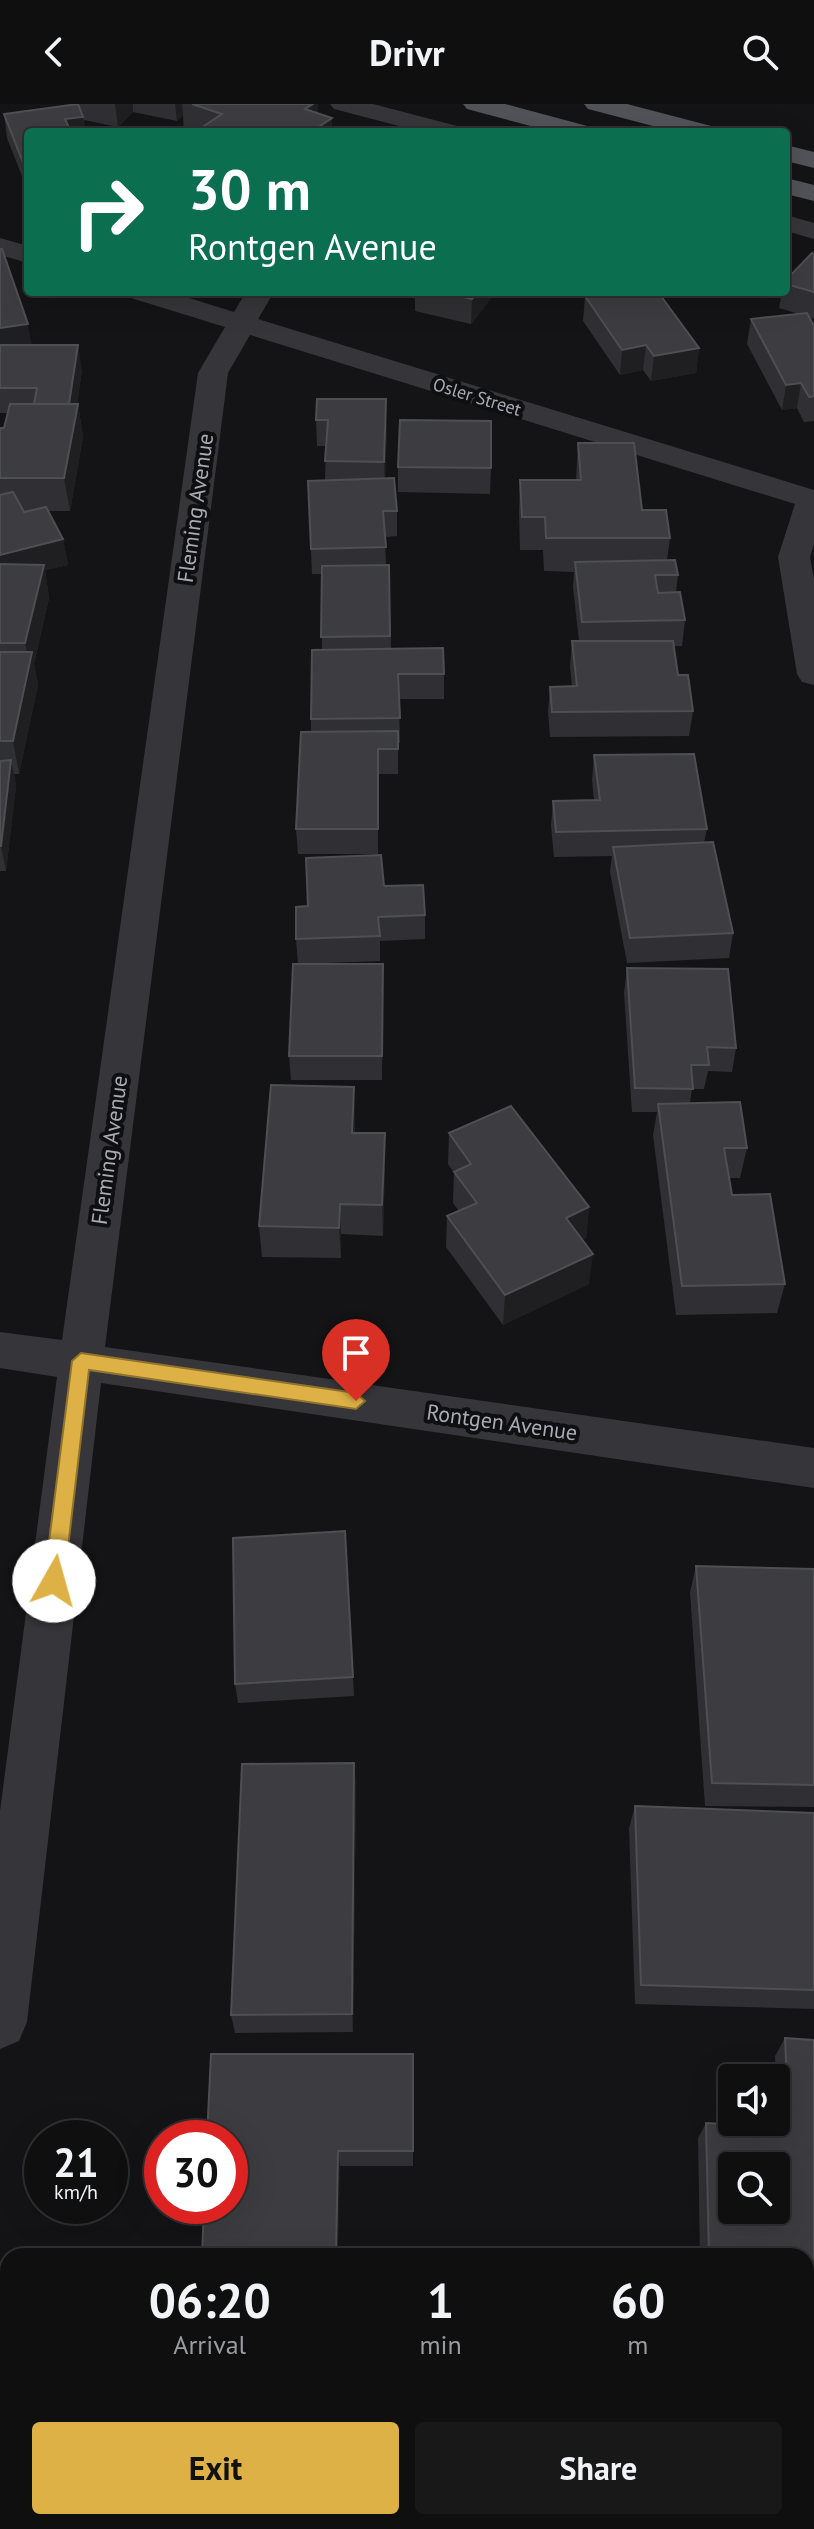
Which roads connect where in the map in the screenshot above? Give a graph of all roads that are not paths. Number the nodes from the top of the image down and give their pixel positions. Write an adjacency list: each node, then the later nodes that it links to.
1 (343, 104): 5 (street)
2 (462, 104): 6 (street)
3 (476, 104): 7 (main road)
4 (597, 104): 8 (main road)
5 (431, 128)
6 (440, 128)
7 (567, 128)
8 (690, 128)
9 (790, 154): 10 (main road)
10 (814, 160)
11 (790, 187): 12 (main road)
12 (814, 193)
13 (790, 224): 14 (street)
14 (814, 231)
15 (0, 246): 16 (street)
16 (24, 254)
17 (168, 296): 18 (street, Osler Street)
18 (250, 308): 19 (street, Osler Street); 22 (street, Fleming Avenue)
19 (813, 499): 20 (street)
20 (814, 674)
21 (0, 1350): 22 (street, Rontgen Avenue)
22 (81, 1361): 23 (street, Rontgen Avenue); 24 (street, Fleming Avenue)
23 (814, 1468)
24 (0, 2022)

